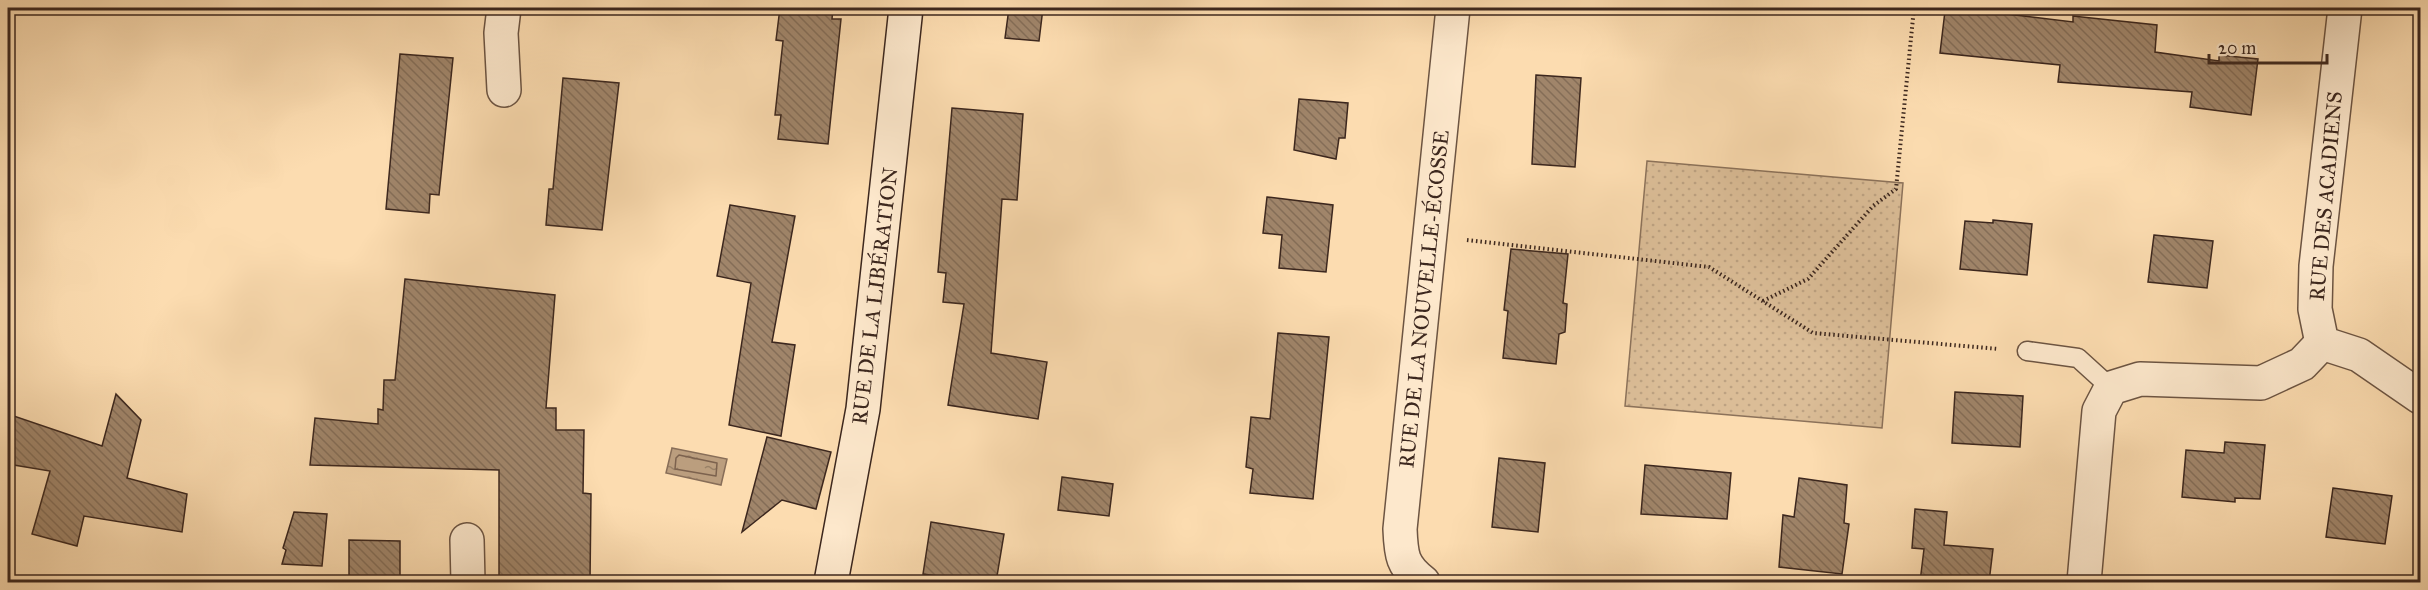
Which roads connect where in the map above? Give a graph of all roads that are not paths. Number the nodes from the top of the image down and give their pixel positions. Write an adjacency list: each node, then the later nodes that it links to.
1 (504, 8): 5 (street)
2 (906, 8): 13 (street, RUE DE LA LIBÉRATION)
3 (1454, 8): 11 (street, RUE DE LA NOUVELLE-ÉCOSSE)
4 (2345, 8): 6 (street, RUE DES ACADIENS)
5 (504, 90)
6 (2322, 343): 8 (street); 9 (street)
7 (2027, 351): 8 (lane)
8 (2111, 388): 14 (street)
9 (2421, 397)
10 (467, 540): 12 (street)
11 (1410, 578)
12 (468, 582)
13 (831, 582)
14 (2084, 582)

